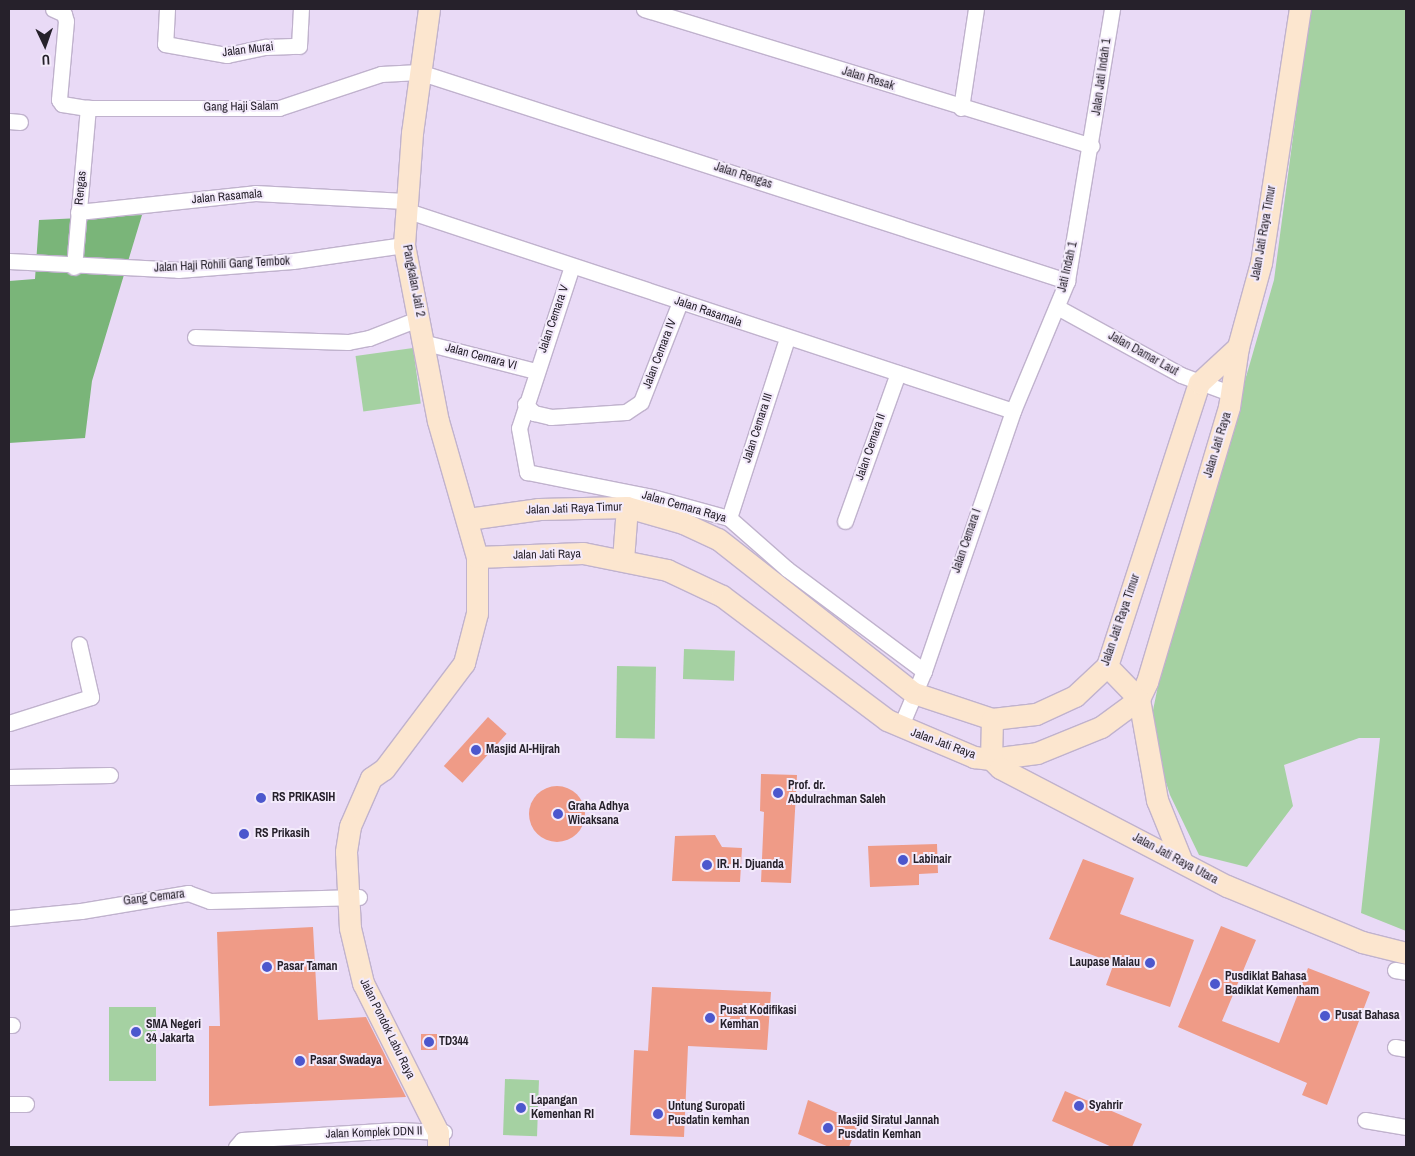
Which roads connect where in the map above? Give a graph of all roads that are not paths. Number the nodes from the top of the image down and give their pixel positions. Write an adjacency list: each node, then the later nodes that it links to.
1 (53, 9): 10 (street, Gang Haji Salam)
2 (167, 9): 3 (street, Jalan Murai)
3 (301, 9)
4 (429, 9): 9 (main road, Pangkalan Jati 2)
5 (644, 9): 11 (street, Jalan Resak)
6 (976, 9): 11 (street)
7 (1112, 9): 12 (street, Jalan Jati Indah 1)
8 (1300, 9): 26 (main road, Jalan Jati Raya Timur)
9 (419, 72): 10 (street, Gang Haji Salam); 13 (main road, Pangkalan Jati 2); 19 (street, Jalan Rengas)
10 (88, 108): 14 (street, Rengas)
11 (962, 108): 12 (street, Jalan Resak)
12 (1092, 146): 19 (street, Jati Indah 1)
13 (405, 206): 14 (street, Jalan Rasamala); 15 (main road, Pangkalan Jati 2); 17 (street, Jalan Rasamala)
14 (78, 212): 18 (street, Rengas)
15 (404, 245): 18 (street, Jalan Haji Rohili Gang Tembok); 22 (main road, Pangkalan Jati 2)
16 (9, 261): 18 (street, Jalan Haji Rohili Gang Tembok)
17 (572, 266): 20 (street, Jalan Rasamala); 27 (street, Jalan Cemara V)
18 (74, 268)
19 (1067, 281): 21 (street, Jati Indah 1)
20 (680, 302): 24 (street, Jalan Rasamala); 31 (street, Jalan Cemara IV)
21 (1057, 307): 29 (street, Jalan Damar Laut); 32 (street, Jati Indah 1)
22 (420, 318): 23 (street); 25 (main road, Pangkalan Jati 2)
23 (195, 337)
24 (786, 338): 28 (street, Jalan Rasamala); 34 (street, Jalan Cemara III)
25 (426, 342): 27 (street, Jalan Cemara VI); 35 (main road, Pangkalan Jati 2)
26 (1238, 347): 29 (main road, Jalan Jati Raya Timur); 30 (main road, Jalan Jati Raya)
27 (535, 372): 31 (street, Jalan Cemara Raya)
28 (898, 373): 32 (street, Jalan Rasamala); 36 (street, Jalan Cemara II)
29 (1199, 383): 30 (street, Jalan Damar Laut); 40 (main road, Jalan Jati Raya Timur)
30 (1232, 394): 43 (main road, Jalan Jati Raya)
31 (525, 404): 34 (street, Jalan Cemara Raya)
32 (1013, 411): 41 (street, Jalan Cemara I)
33 (627, 507): 35 (main road, Jalan Jati Raya Timur); 38 (main road); 42 (main road, Jalan Jati Raya Timur)
34 (729, 518): 41 (street, Jalan Cemara Raya)
35 (468, 519): 37 (main road, Jalan Pondok Labu Raya)
36 (845, 522)
37 (476, 556): 38 (main road, Jalan Jati Raya); 51 (main road, Jalan Pondok Labu Raya)
38 (623, 560): 46 (main road, Jalan Jati Raya)
39 (79, 644): 45 (street)
40 (1107, 666): 43 (main road); 44 (main road, Jalan Jati Raya Timur)
41 (924, 672): 42 (street)
42 (914, 693): 44 (main road, Jalan Jati Raya Timur); 46 (street)
43 (1138, 699): 47 (main road, Jalan Jati Raya); 50 (main road)
44 (992, 719): 47 (main road)
45 (9, 723)
46 (900, 728): 47 (main road, Jalan Jati Raya)
47 (991, 759): 50 (main road, Jalan Jati Raya Utara)
48 (110, 775): 49 (street)
49 (9, 777)
50 (1182, 862): 53 (main road, Jalan Jati Raya Utara)
51 (353, 897): 52 (street, Gang Cemara); 58 (main road, Jalan Pondok Labu Raya)
52 (9, 918)
53 (1403, 965)
54 (9, 1104): 55 (street)
55 (26, 1104)
56 (1365, 1120): 57 (street)
57 (1406, 1127)
58 (443, 1139): 59 (street, Jalan Komplek DDN II)
59 (301, 1142): 60 (street, Jalan Komplek DDN II)
60 (236, 1147)

